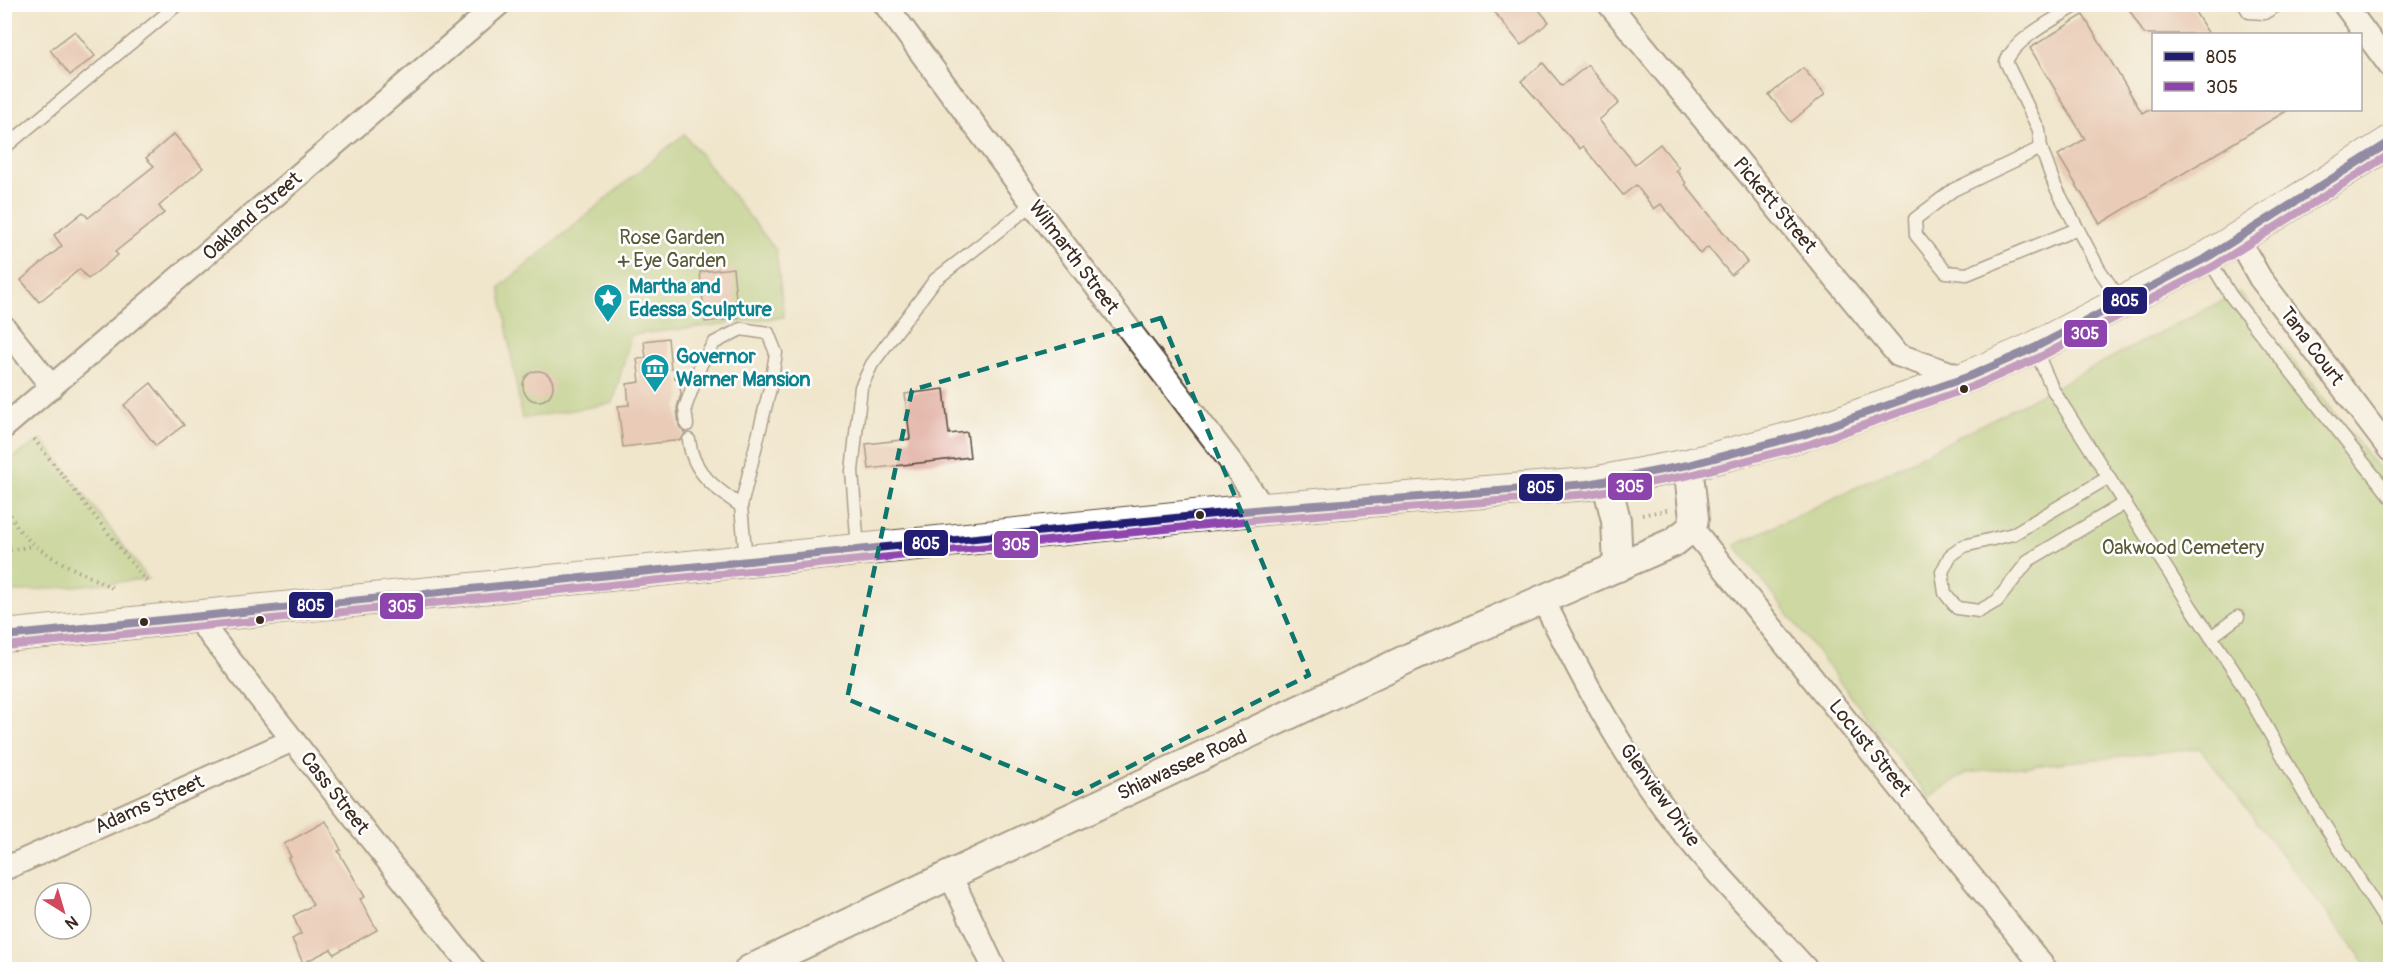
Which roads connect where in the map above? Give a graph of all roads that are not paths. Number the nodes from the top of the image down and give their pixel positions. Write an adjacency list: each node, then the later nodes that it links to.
1 (178, 4): 11 (lane)
2 (499, 4): 21 (street, Oakland Street)
3 (885, 4): 13 (street, Wilmarth Street)
4 (1610, 4): 20 (street, Pickett Street)
5 (2079, 4): 12 (lane)
6 (2244, 4): 7 (lane)
7 (2279, 4)
8 (2344, 4): 9 (street)
9 (2391, 66)
10 (2391, 142): 15 (main road)
11 (4, 148)
12 (2041, 148): 14 (lane); 14 (lane)
13 (1033, 204): 32 (street, Wilmarth Street); 34 (lane)
14 (2077, 229): 17 (lane)
15 (2238, 239): 16 (main road); 25 (street, Tana Court)
16 (2208, 257): 17 (main road); 29 (lane)
17 (2122, 302): 19 (main road)
18 (4, 327): 21 (street)
19 (2034, 348): 20 (main road); 27 (lane)
20 (1961, 377): 26 (main road)
21 (52, 387): 23 (street, Oakland Street)
22 (687, 425): 31 (lane)
23 (4, 427)
24 (688, 440): 31 (lane)
25 (2391, 450)
26 (1688, 465): 28 (main road); 33 (street)
27 (2109, 477): 30 (lane); 30 (lane)
28 (1606, 480): 32 (main road); 36 (street)
29 (2391, 496)
30 (2125, 503): 41 (lane)
31 (741, 506): 35 (lane)
32 (1264, 509): 34 (main road)
33 (1682, 518): 36 (street, Shiawassee Road); 50 (street, Locust Street)
34 (858, 550): 35 (main road)
35 (746, 561): 38 (main road)
36 (1618, 567): 37 (street, Shiawassee Road)
37 (1543, 600): 44 (street, Shiawassee Road); 49 (street, Glenview Drive)
38 (196, 616): 40 (main road); 42 (street, Cass Street)
39 (2238, 617): 41 (lane)
40 (4, 636)
41 (2211, 637): 45 (lane)
42 (293, 740): 43 (street, Adams Street); 46 (street, Cass Street)
43 (4, 869)
44 (950, 875): 47 (street, Shiawassee Road); 48 (street)
45 (2391, 928)
46 (474, 969)
47 (749, 969)
48 (995, 969)
49 (1807, 969)
50 (2046, 969)

